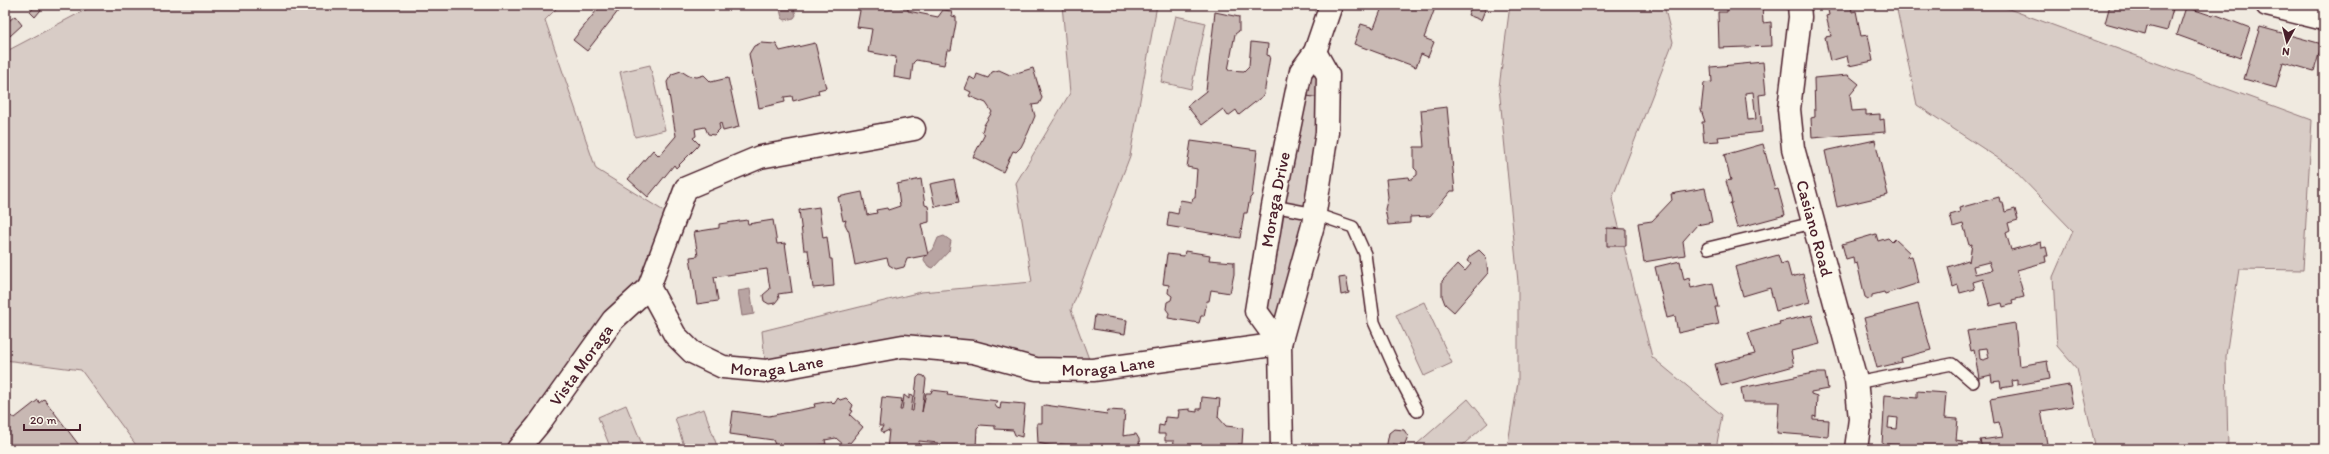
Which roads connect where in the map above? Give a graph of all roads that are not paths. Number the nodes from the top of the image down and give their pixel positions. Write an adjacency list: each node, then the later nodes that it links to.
1 (1331, 5): 5 (street, Moraga Drive)
2 (1799, 5): 9 (street, Casiano Road)
3 (2267, 5): 4 (street)
4 (2324, 19)
5 (1314, 52): 7 (street, Moraga Drive); 8 (street)
6 (914, 129): 11 (street)
7 (1273, 206): 8 (lane); 12 (street, Moraga Drive)
8 (1315, 214): 12 (street); 15 (lane)
9 (1813, 223): 10 (lane); 14 (street, Casiano Road)
10 (1708, 248)
11 (649, 287): 12 (street, Moraga Lane); 16 (street, Vista Moraga)
12 (1280, 344): 17 (street)
13 (1973, 382): 14 (lane)
14 (1856, 383): 18 (street, Casiano Road)
15 (1417, 411)
16 (518, 449)
17 (1282, 449)
18 (1856, 449)

